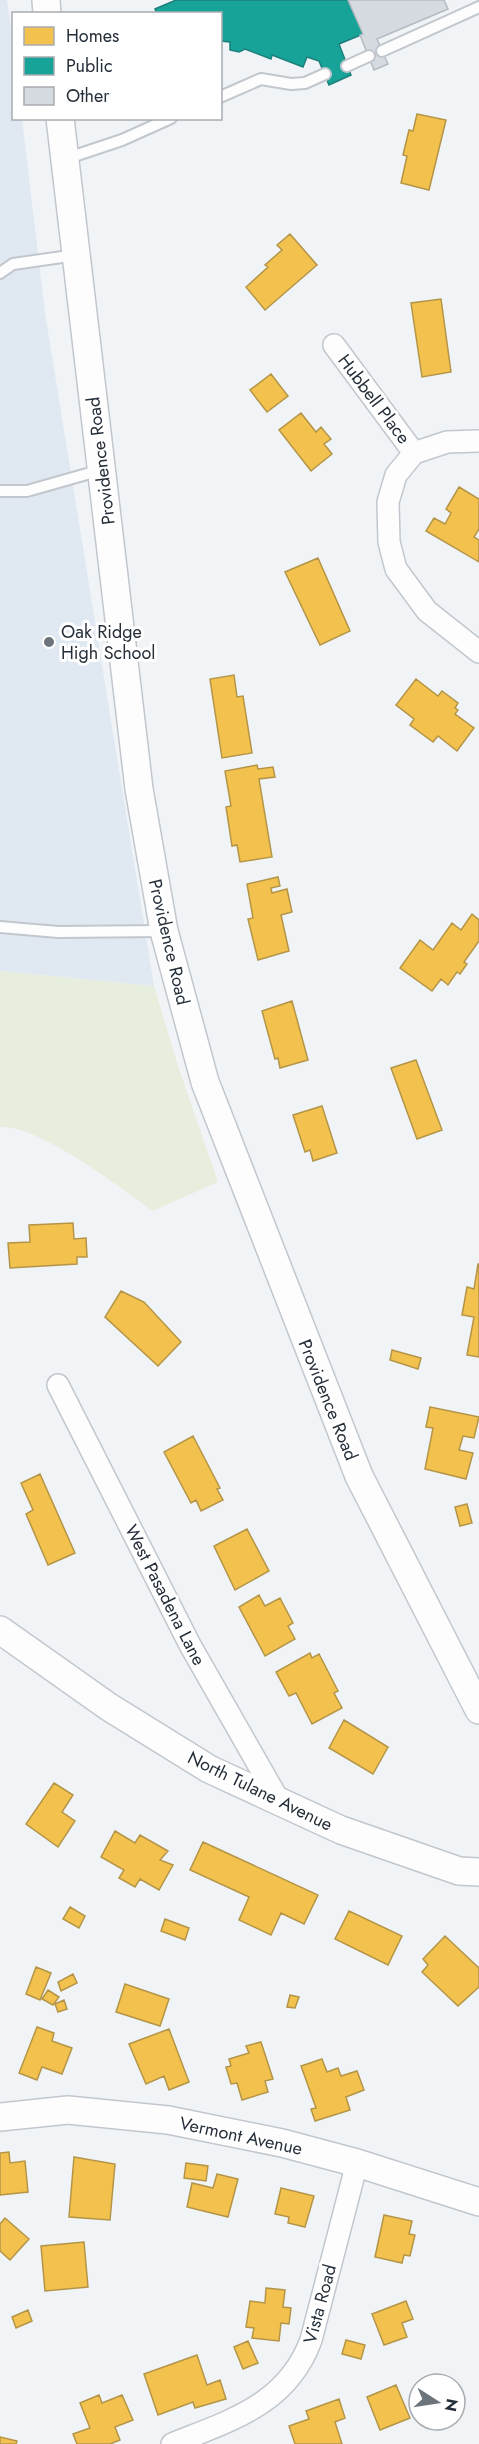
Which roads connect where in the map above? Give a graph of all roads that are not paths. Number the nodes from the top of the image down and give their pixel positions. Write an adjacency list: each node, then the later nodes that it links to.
1 (479, 7): 2 (lane)
2 (382, 51)
3 (369, 56): 4 (lane)
4 (347, 66)
5 (325, 74): 6 (lane)
6 (222, 96)
7 (60, 120): 9 (street, Providence Road)
8 (167, 120): 9 (lane)
9 (65, 159): 10 (street, Providence Road)
10 (76, 255): 11 (lane); 15 (street, Providence Road)
11 (0, 273)
12 (334, 345): 14 (street, Hubbell Place)
13 (479, 441): 14 (street)
14 (414, 453): 17 (street)
15 (102, 470): 16 (lane); 19 (street, Providence Road)
16 (0, 491)
17 (479, 652)
18 (0, 927): 19 (lane)
19 (164, 931): 22 (street, Providence Road)
20 (58, 1385): 23 (street, West Pasadena Lane)
21 (0, 1630): 23 (street, North Tulane Avenue)
22 (479, 1710)
23 (279, 1802): 24 (street, North Tulane Avenue)
24 (479, 1872)
25 (0, 2117): 26 (street, Vermont Avenue)
26 (357, 2163): 27 (street, Vermont Avenue); 28 (street, Vista Road)
27 (478, 2200)
28 (172, 2444)

